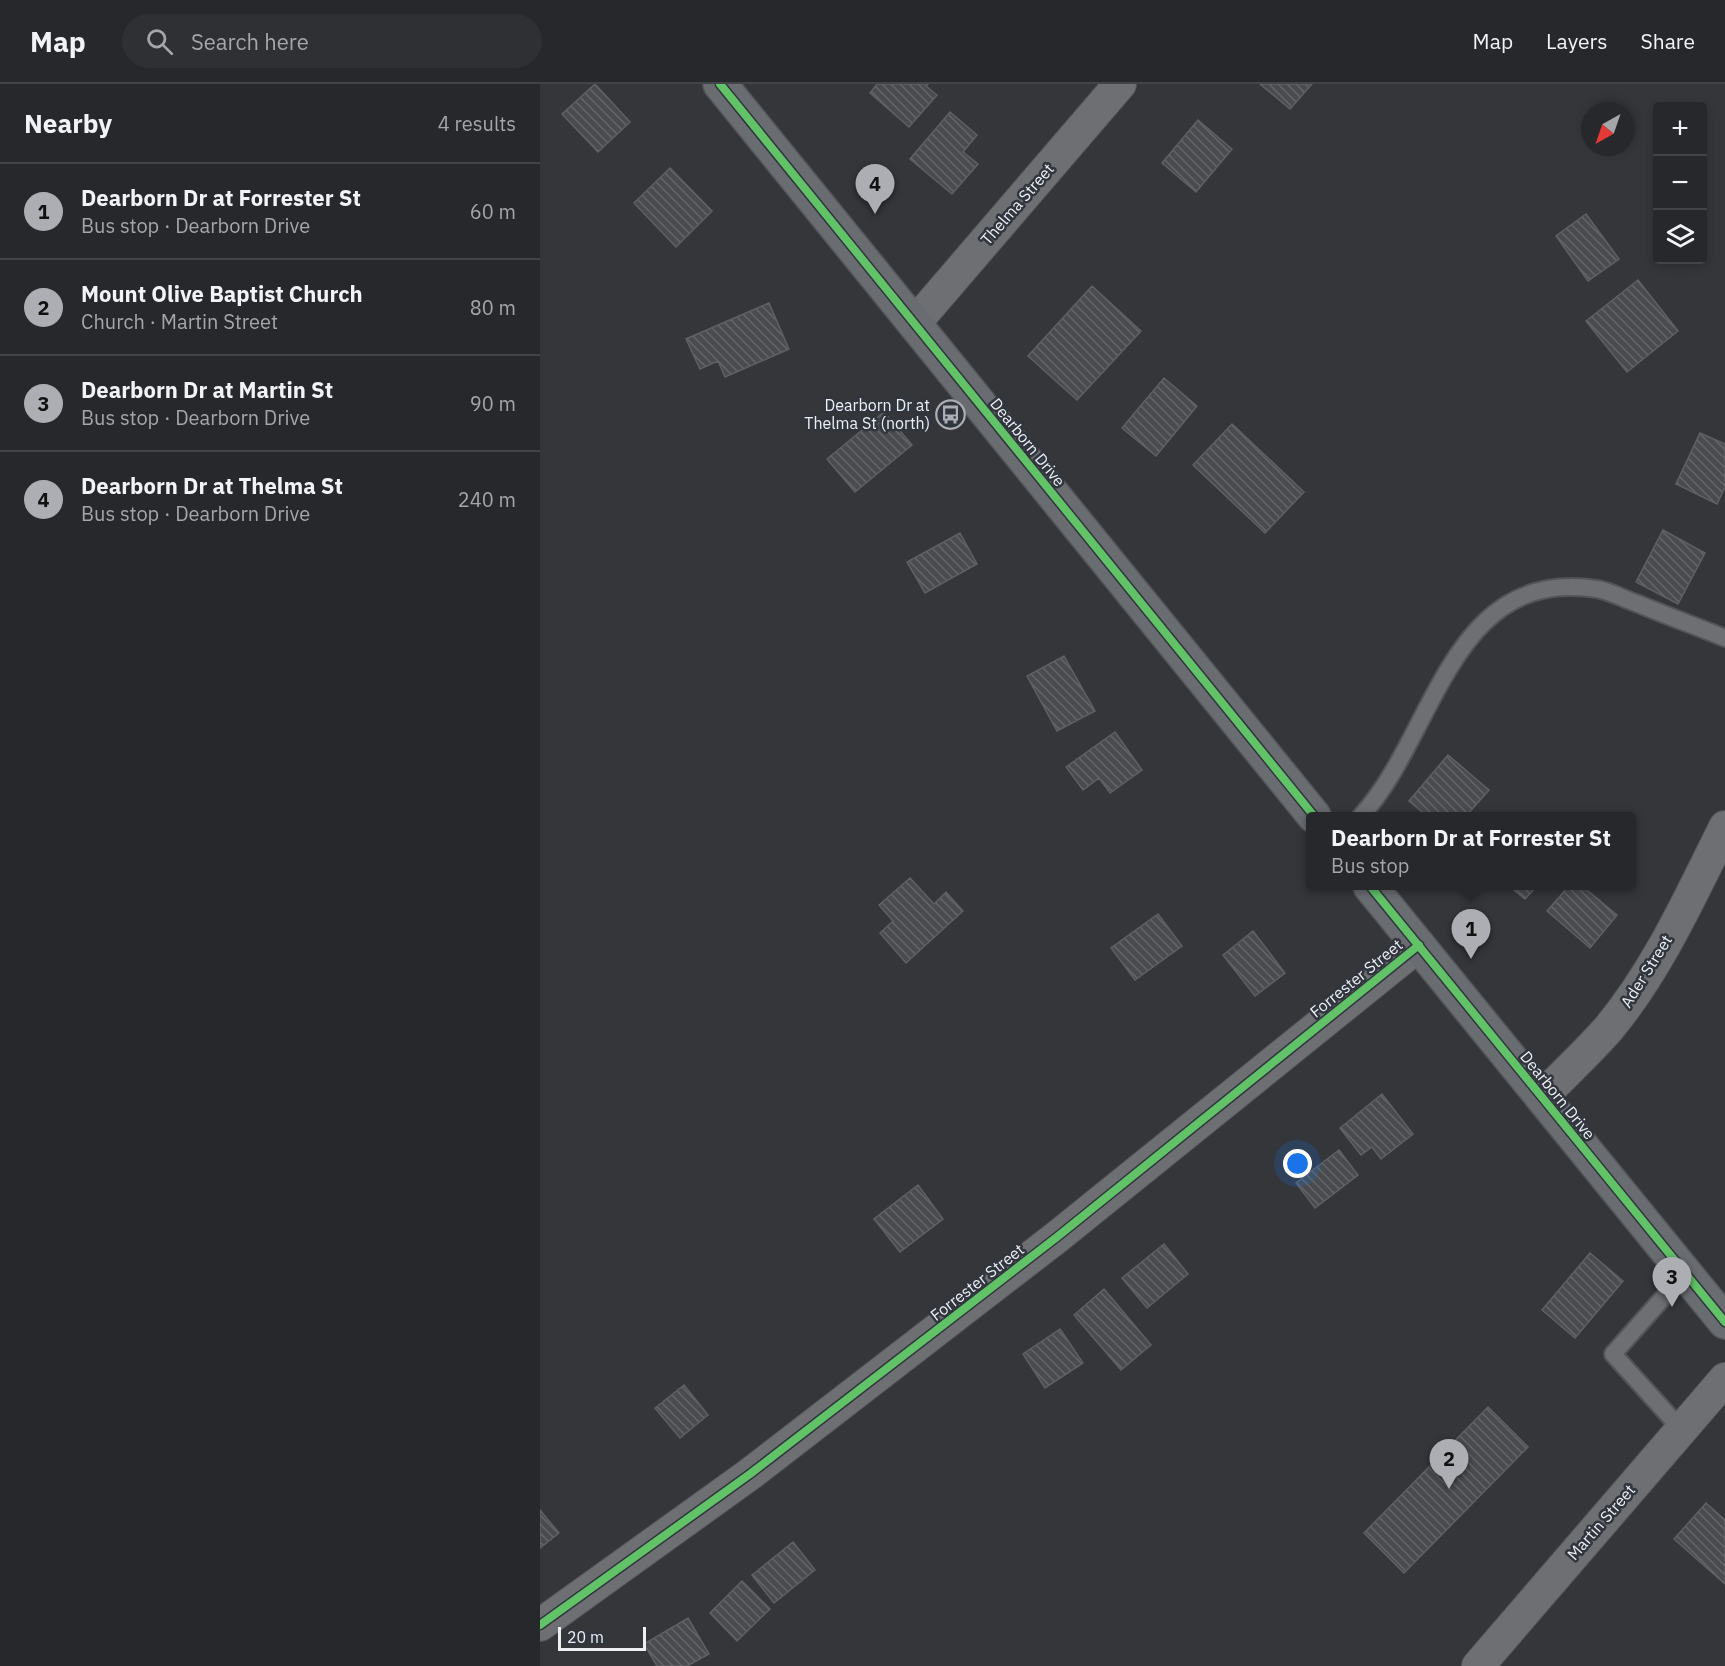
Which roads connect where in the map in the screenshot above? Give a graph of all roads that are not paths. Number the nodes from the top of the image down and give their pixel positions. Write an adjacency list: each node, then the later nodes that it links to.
1 (720, 84): 3 (street, Dearborn Drive)
2 (1120, 84): 3 (street, Thelma Street)
3 (914, 324): 5 (street, Dearborn Drive)
4 (1725, 638): 6 (lane)
5 (1311, 812)
6 (1365, 812)
7 (1725, 827): 10 (street, Ader Street)
8 (1374, 890): 9 (street, Dearborn Drive)
9 (1419, 945): 10 (street, Dearborn Drive); 15 (street, Forrester Street)
10 (1542, 1097): 11 (street, Dearborn Drive)
11 (1685, 1273): 12 (street, Dearborn Drive); 14 (lane)
12 (1725, 1322)
13 (1725, 1379): 14 (street, Martin Street)
14 (1681, 1429): 16 (street, Martin Street)
15 (540, 1625)
16 (1478, 1666)

